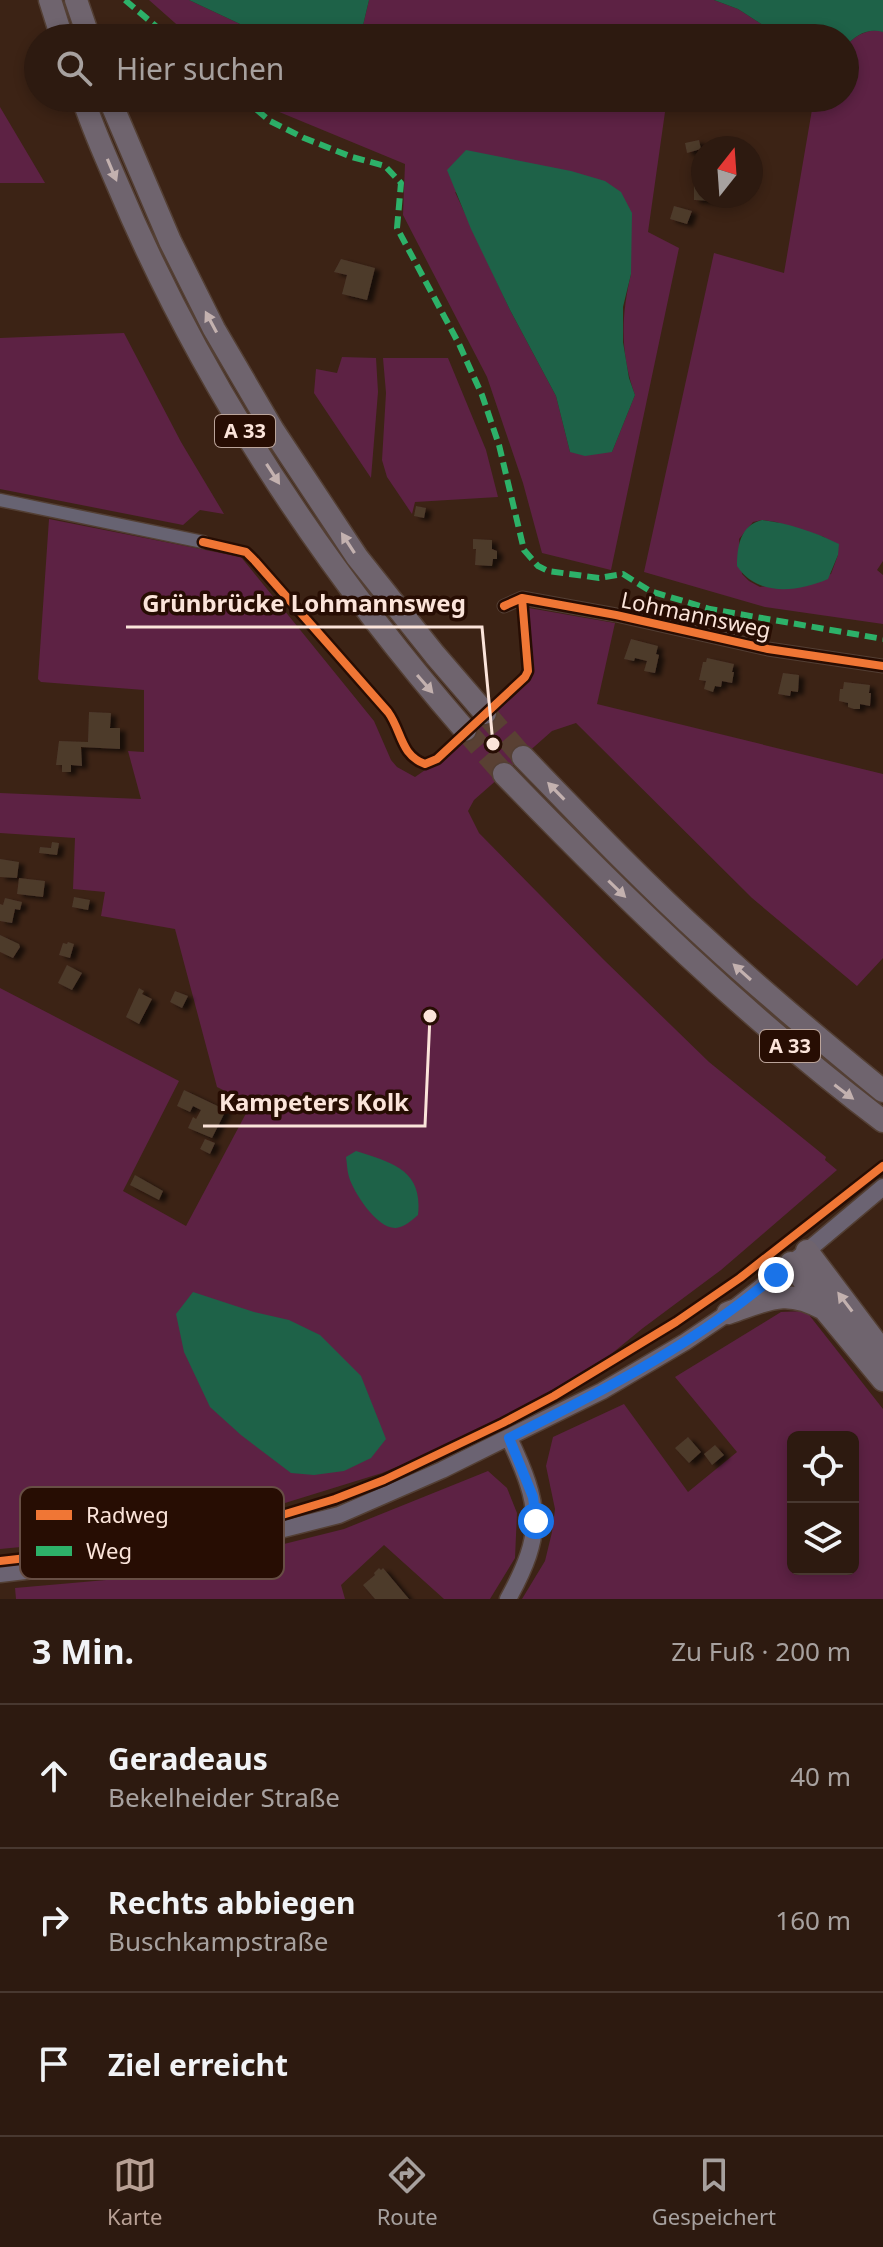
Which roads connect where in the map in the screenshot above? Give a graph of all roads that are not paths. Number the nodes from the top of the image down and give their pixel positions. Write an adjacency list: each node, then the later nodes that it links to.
1 (50, 0): 3 (highway)
2 (76, 0): 4 (highway)
3 (58, 24)
4 (84, 24)
5 (89, 112): 12 (highway, A 33, one-way to 12)
6 (115, 112): 11 (highway, A 33, one-way to 6)
7 (0, 500): 8 (street)
8 (203, 542)
9 (504, 606): 10 (street, Lohmannsweg)
10 (883, 666)
11 (485, 713)
12 (465, 730)
13 (523, 757): 15 (highway, A 33, one-way to 13)
14 (504, 774): 16 (highway, A 33, one-way to 16)
15 (883, 1091)
16 (883, 1121)
17 (883, 1187): 18 (main road)
18 (799, 1257): 19 (highway); 20 (main road); 21 (highway, one-way to 18)
19 (825, 1310): 20 (highway); 22 (highway)
20 (728, 1313): 23 (main road)
21 (883, 1352)
22 (883, 1380)
23 (509, 1438): 24 (main road); 27 (main road)
24 (284, 1529)
25 (20, 1572): 26 (main road)
26 (0, 1574)
27 (508, 1599)

